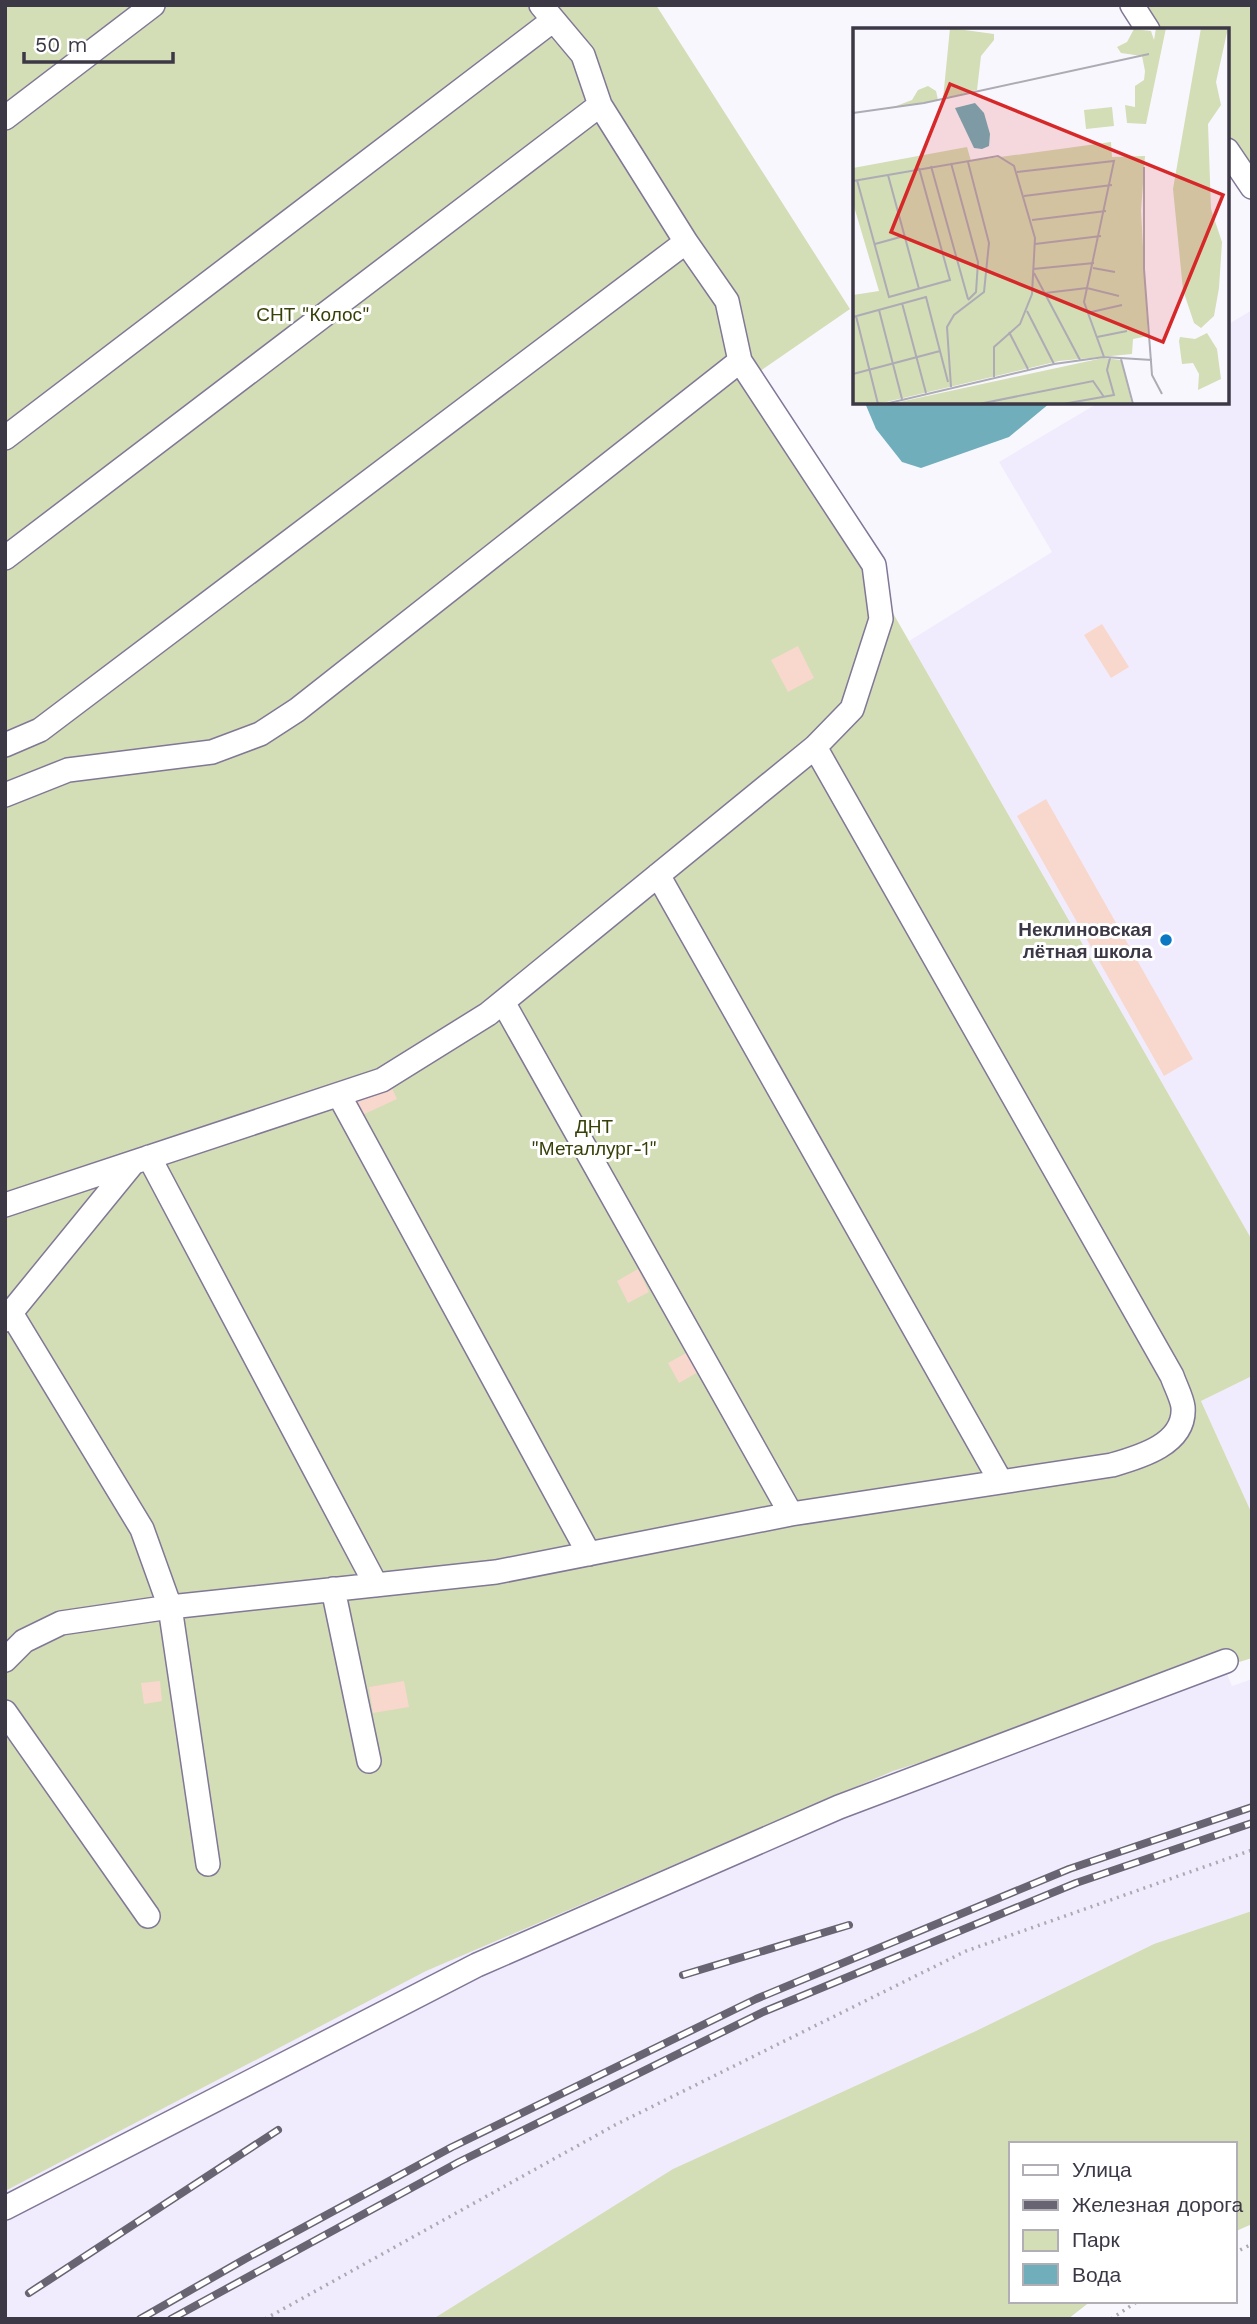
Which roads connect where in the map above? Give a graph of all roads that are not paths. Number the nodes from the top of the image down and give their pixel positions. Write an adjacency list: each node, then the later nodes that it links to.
1 (153, 5): 6 (street)
2 (1132, 5): 4 (street)
3 (547, 13): 5 (street); 11 (street)
4 (1147, 28)
5 (600, 106): 9 (street); 12 (street)
6 (7, 113)
7 (1229, 153): 8 (street)
8 (1252, 187)
9 (686, 242): 10 (street); 13 (street)
10 (740, 362): 14 (street); 15 (street)
11 (5, 438)
12 (5, 558)
13 (5, 745)
14 (815, 747): 16 (street); 22 (street)
15 (5, 795)
16 (658, 875): 17 (street); 22 (street)
17 (503, 1002): 18 (street); 23 (street)
18 (339, 1095): 19 (street); 24 (street)
19 (141, 1160): 20 (street); 21 (street); 25 (street)
20 (5, 1205)
21 (8, 1317): 27 (street)
22 (1001, 1482): 23 (street)
23 (791, 1514): 24 (street)
24 (589, 1554): 25 (street)
25 (376, 1585): 26 (street)
26 (333, 1589): 27 (street); 31 (street)
27 (170, 1607): 28 (street); 32 (street)
28 (5, 1660)
29 (1226, 1661): 34 (street)
30 (5, 1712): 33 (street)
31 (369, 1761)
32 (208, 1864)
33 (148, 1916)
34 (5, 2208)

